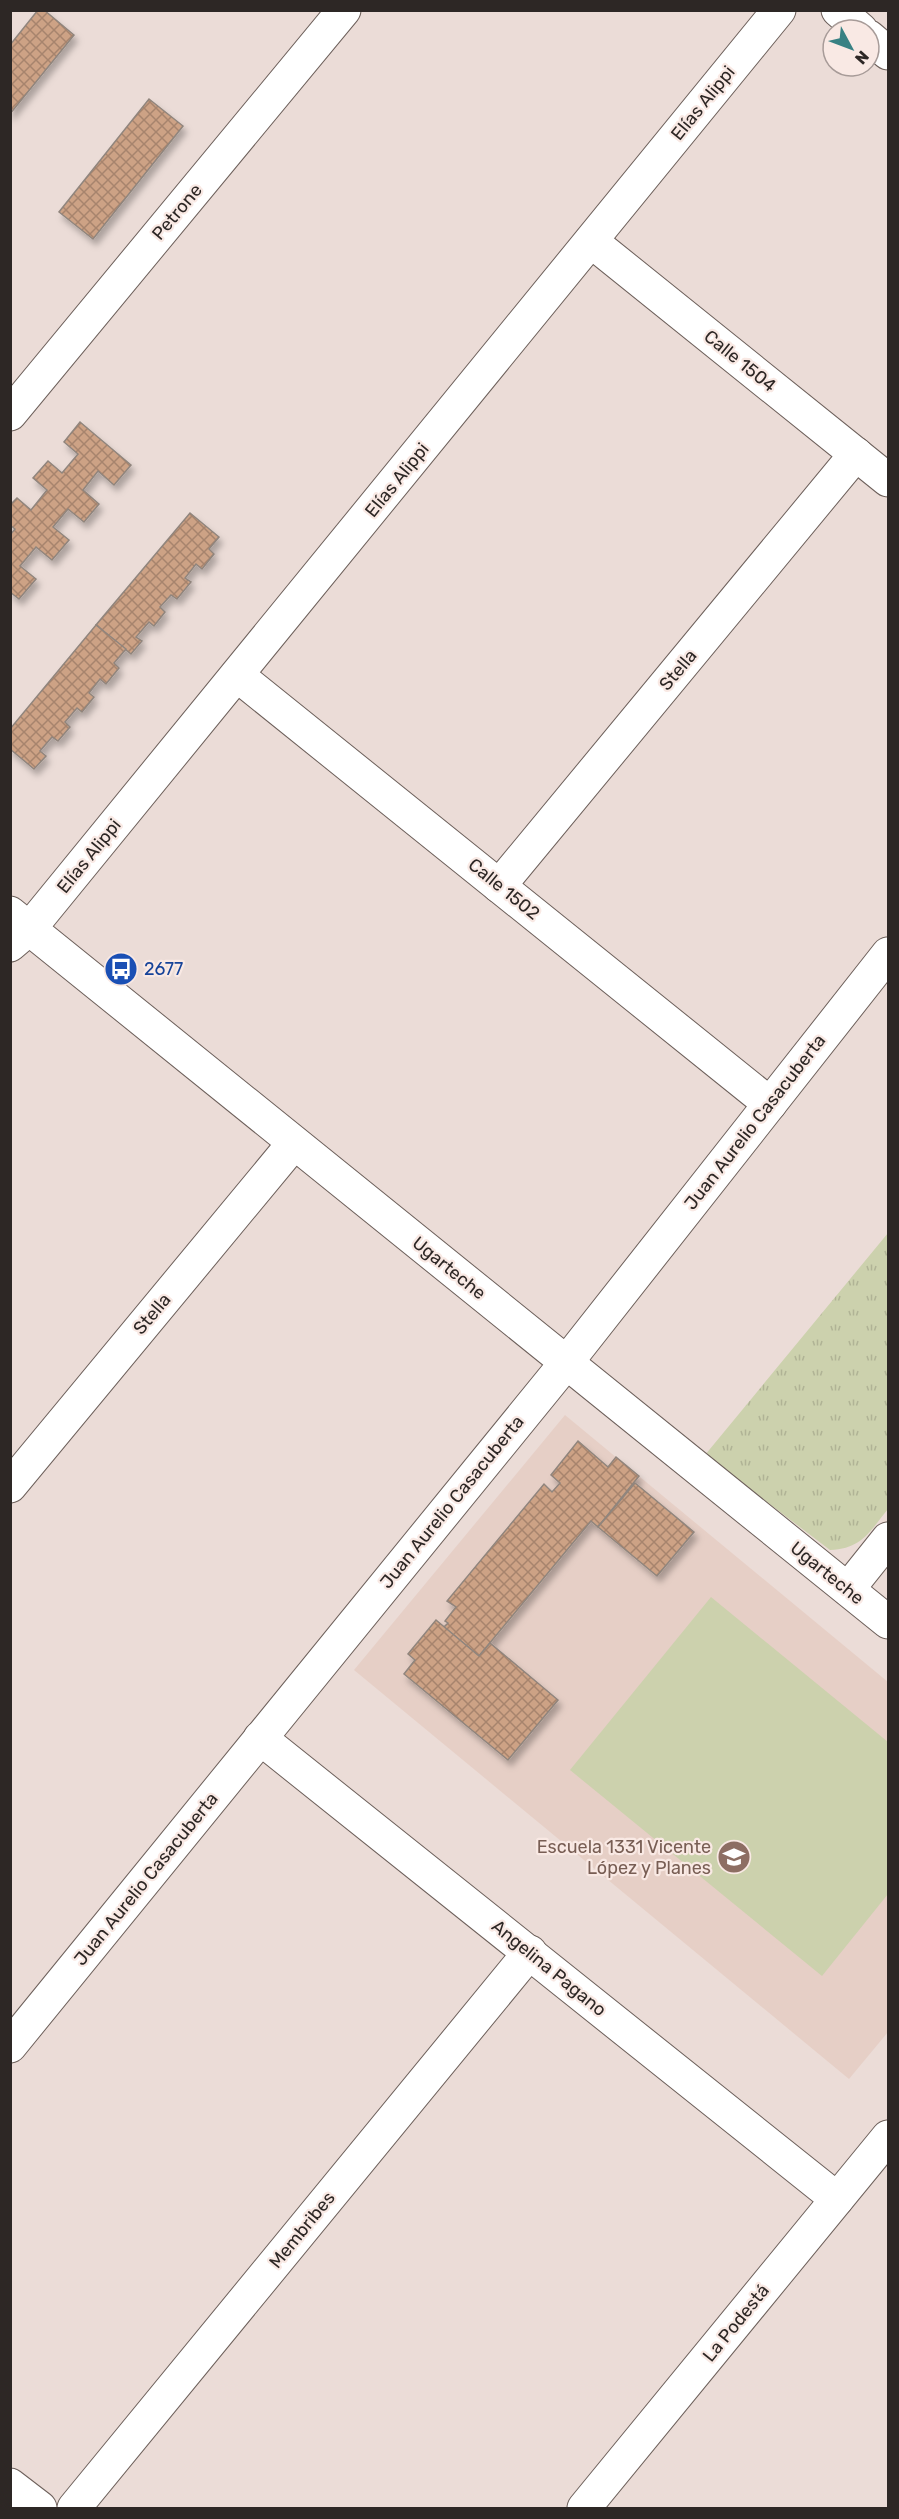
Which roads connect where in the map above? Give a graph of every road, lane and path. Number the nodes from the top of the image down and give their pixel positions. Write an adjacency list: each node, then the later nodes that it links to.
1 (344, 10): 4 (street, Petrone)
2 (779, 10): 3 (street, Elías Alippi)
3 (591, 241): 5 (street, Calle 1504); 7 (street, Elías Alippi)
4 (10, 414)
5 (856, 454): 6 (street, Calle 1504); 8 (street, Stella)
6 (888, 480)
7 (237, 675): 8 (street, Calle 1502); 9 (street, Elías Alippi)
8 (499, 886): 11 (street, Calle 1502)
9 (17, 929): 12 (street, Ugarteche)
10 (888, 954): 11 (street, Juan Aurelio Casacuberta)
11 (770, 1104): 13 (street, Juan Aurelio Casacuberta)
12 (294, 1143): 13 (street, Ugarteche); 14 (street, Stella)
13 (566, 1363): 16 (street, Ugarteche); 18 (street, Juan Aurelio Casacuberta)
14 (10, 1486)
15 (888, 1539): 16 (street)
16 (848, 1589): 17 (street, Ugarteche)
17 (888, 1622)
18 (260, 1738): 19 (street, Angelina Pagano); 20 (street, Juan Aurelio Casacuberta)
19 (530, 1952): 22 (street, Angelina Pagano); 25 (street, Membribes)
20 (10, 2046)
21 (888, 2137): 22 (street, La Podestá)
22 (837, 2199): 26 (street, La Podestá)
23 (10, 2485): 24 (street)
24 (40, 2508)
25 (74, 2508)
26 (584, 2508)

